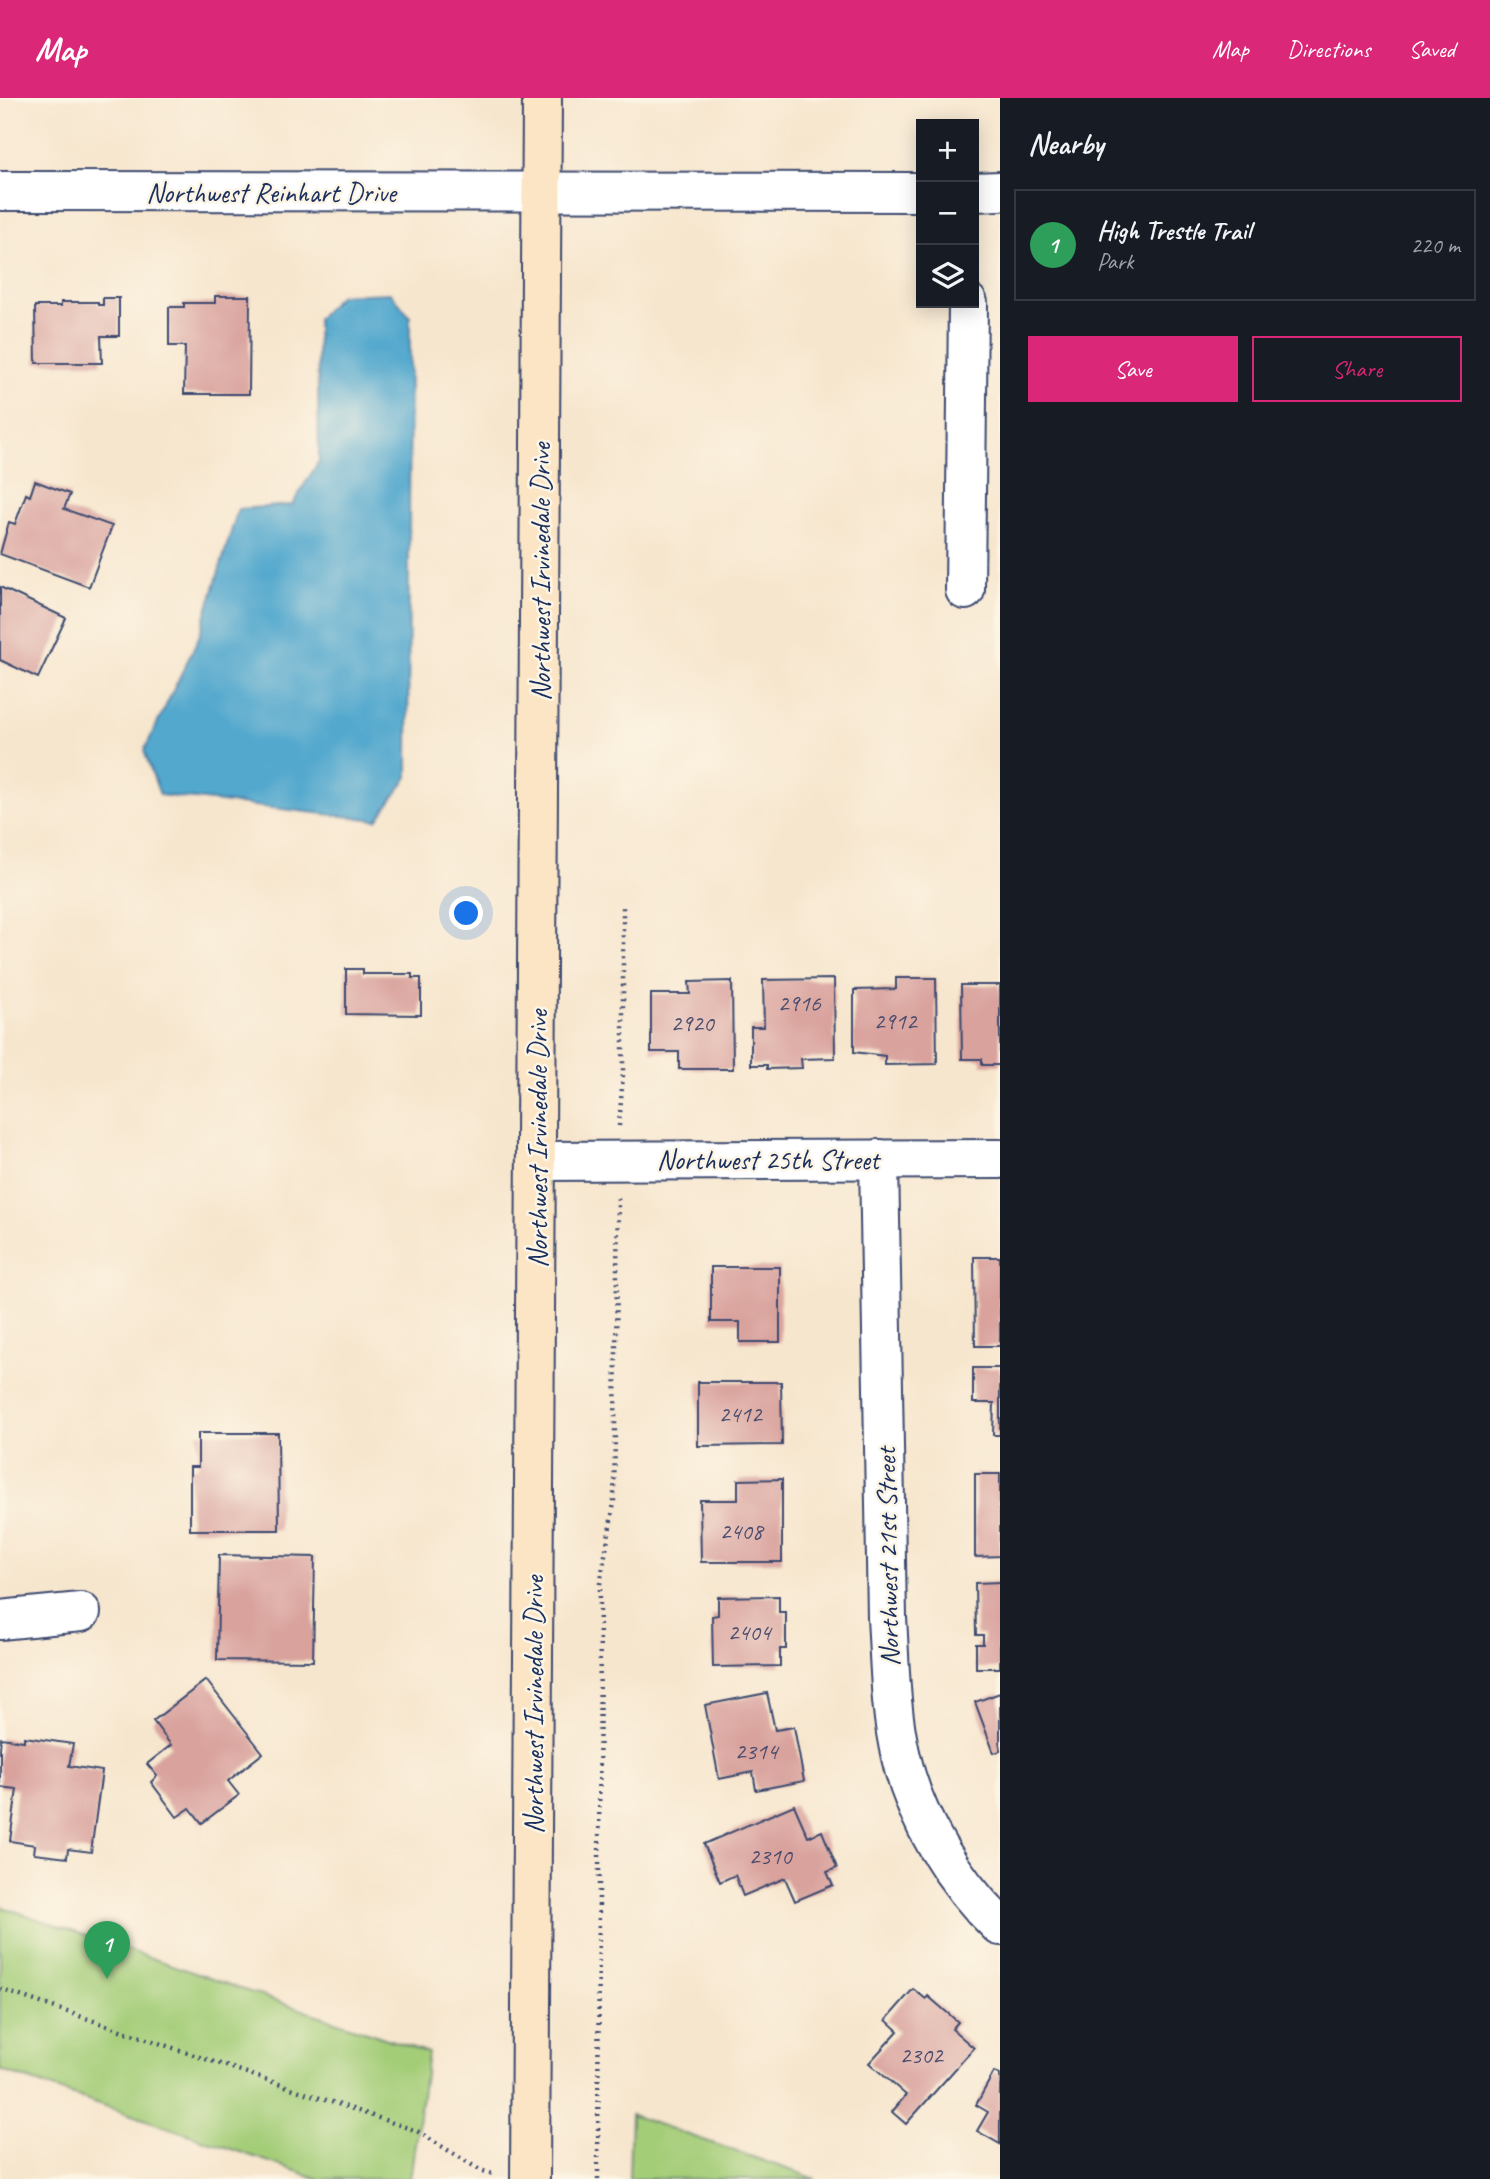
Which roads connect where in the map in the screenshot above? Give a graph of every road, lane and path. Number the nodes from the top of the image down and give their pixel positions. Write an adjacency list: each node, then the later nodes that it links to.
1 (542, 98): 6 (main road, Northwest Irvinedale Drive)
2 (0, 191): 6 (street, Northwest Reinhart Drive)
3 (1000, 191): 5 (street)
4 (916, 192): 6 (street, Northwest Reinhart Drive)
5 (979, 192)
6 (542, 194): 13 (main road, Northwest Irvinedale Drive)
7 (968, 308): 8 (street)
8 (965, 590)
9 (623, 904): 10 (path)
10 (618, 1136)
11 (879, 1159): 12 (street, Northwest 25th Street); 13 (street, Northwest 25th Street); 17 (street, Northwest 21st Street)
12 (1000, 1159)
13 (537, 1161): 19 (main road, Northwest Irvinedale Drive)
14 (618, 1194): 20 (path)
15 (81, 1612): 16 (street)
16 (0, 1620)
17 (1000, 1926)
18 (0, 1989): 19 (path)
19 (518, 2177)
20 (598, 2179)

